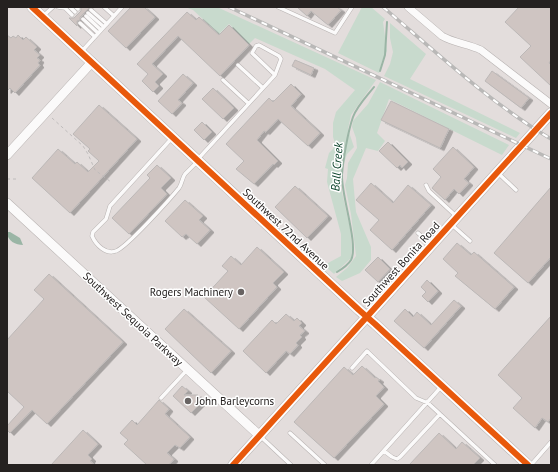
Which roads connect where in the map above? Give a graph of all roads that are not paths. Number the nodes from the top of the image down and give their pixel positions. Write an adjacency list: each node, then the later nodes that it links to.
1 (32, 7): 11 (main road, Southwest 72nd Avenue)
2 (53, 7): 11 (lane)
3 (58, 7): 10 (lane)
4 (70, 7): 10 (lane)
5 (104, 7): 13 (lane)
6 (122, 7): 13 (lane)
7 (278, 7): 8 (lane)
8 (352, 7)
9 (408, 7): 22 (street)
10 (75, 10)
11 (42, 16): 15 (main road, Southwest 72nd Avenue)
12 (86, 16): 14 (lane); 14 (lane); 14 (lane)
13 (114, 16): 14 (lane)
14 (101, 30): 15 (lane)
15 (81, 52): 16 (main road, Southwest 72nd Avenue)
16 (92, 62): 24 (main road, Southwest 72nd Avenue); 25 (street)
17 (238, 66): 20 (lane)
18 (275, 75): 18 (lane); 20 (lane)
19 (224, 80): 21 (lane)
20 (262, 88): 21 (lane)
21 (248, 103): 26 (lane)
22 (551, 104)
23 (551, 113): 27 (main road, Southwest Bonita Road)
24 (173, 138): 26 (main road, Southwest 72nd Avenue); 26 (lane)
25 (7, 154)
26 (198, 160): 35 (main road, Southwest 72nd Avenue)
27 (497, 173): 29 (lane); 31 (main road, Southwest Bonita Road)
28 (426, 185): 31 (lane)
29 (516, 190)
30 (7, 203): 37 (street, Southwest Sequoia Parkway)
31 (454, 220): 33 (lane); 34 (main road, Southwest Bonita Road)
32 (418, 233): 34 (lane)
33 (470, 241)
34 (431, 245): 35 (main road, Southwest Bonita Road)
35 (367, 317): 38 (main road, Southwest 72nd Avenue); 43 (main road, Southwest Bonita Road)
36 (352, 368): 40 (lane)
37 (188, 370): 39 (lane); 43 (street, Southwest Sequoia Parkway)
38 (442, 386): 40 (lane); 46 (main road, Southwest 72nd Avenue)
39 (161, 398)
40 (428, 403): 41 (lane); 45 (lane)
41 (440, 414): 45 (lane); 51 (lane)
42 (290, 433): 49 (lane)
43 (260, 436): 47 (main road, Southwest Bonita Road); 48 (lane)
44 (551, 442): 46 (lane)
45 (384, 450): 50 (lane)
46 (526, 464)
47 (233, 465)
48 (291, 465)
49 (325, 465)
50 (371, 465)
51 (495, 465)

